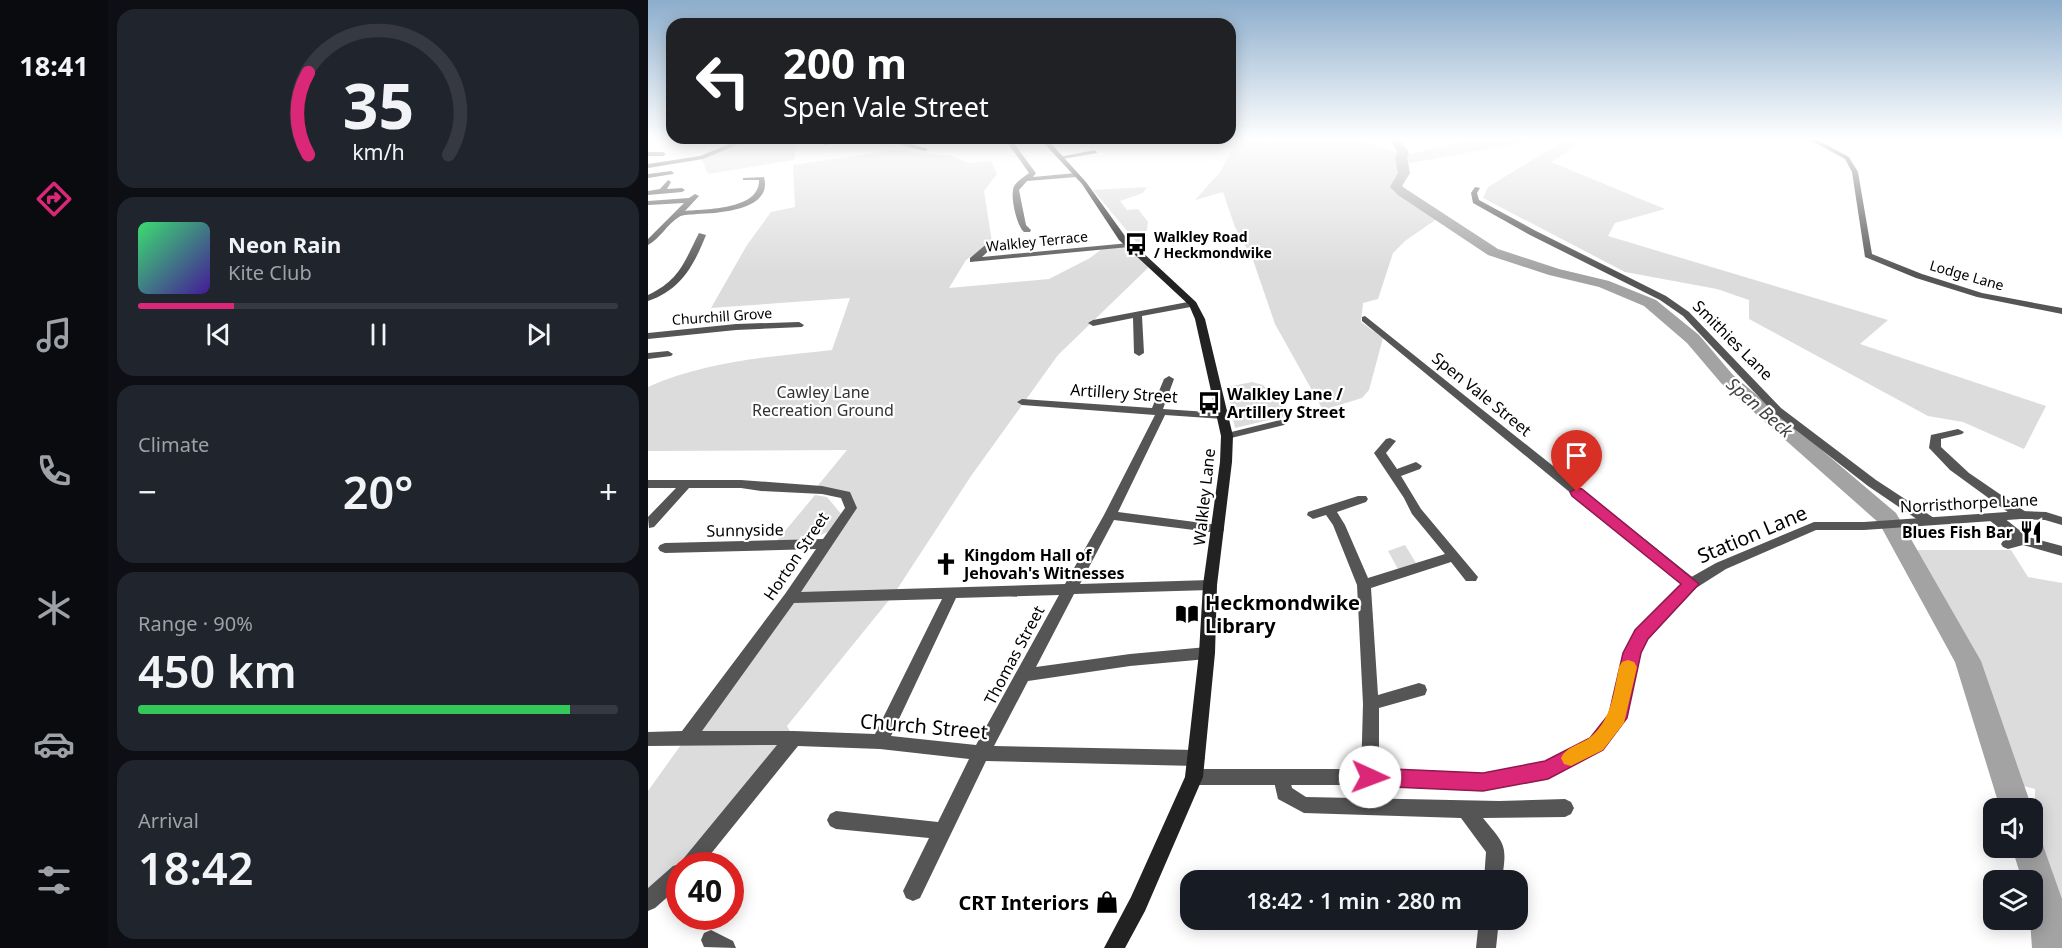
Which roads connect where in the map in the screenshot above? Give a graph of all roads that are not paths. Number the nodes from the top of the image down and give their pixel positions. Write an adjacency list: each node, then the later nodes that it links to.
1 (667, 183): 8 (street)
2 (762, 183): 11 (street)
3 (1019, 183): 12 (street)
4 (1082, 183): 16 (main road, Walkley Lane)
5 (1857, 183): 19 (street, Lodge Lane)
6 (1477, 188): 46 (street, Smithies Lane)
7 (682, 190): 8 (street)
8 (662, 191): 9 (street)
9 (648, 193)
10 (648, 203): 11 (street)
11 (679, 213): 14 (street)
12 (1027, 230)
13 (702, 235): 17 (street)
14 (648, 243)
15 (993, 243): 16 (street, Walkley Terrace)
16 (1130, 246): 18 (main road, Walkley Lane)
17 (648, 298)
18 (1193, 304): 20 (street); 31 (main road, Walkley Lane)
19 (2062, 311)
20 (1137, 315): 22 (street); 25 (street)
21 (1365, 319): 58 (street, Spen Vale Street)
22 (1093, 322)
23 (799, 325): 24 (street, Churchill Grove)
24 (648, 336)
25 (1138, 353)
26 (668, 354): 27 (street)
27 (648, 356)
28 (1169, 379): 30 (street, Thomas Street)
29 (1022, 402): 30 (street, Artillery Street)
30 (1158, 413): 31 (street, Artillery Street); 43 (street, Thomas Street)
31 (1223, 416): 34 (main road, Walkley Lane)
32 (1280, 423): 34 (street)
33 (1958, 432): 44 (street)
34 (1227, 436): 50 (main road, Walkley Lane)
35 (1390, 441): 37 (street)
36 (1416, 466): 37 (street)
37 (1394, 474): 56 (street)
38 (687, 483): 39 (street, Horton Street); 48 (street); 52 (street, Horton Street)
39 (648, 484)
40 (1362, 499): 41 (street)
41 (1330, 511): 42 (street); 60 (street)
42 (1313, 514)
43 (1110, 515): 50 (street); 61 (street, Thomas Street)
44 (2021, 515): 45 (street, Norristhorpe Lane); 47 (street, Norristhorpe Lane)
45 (1994, 517): 46 (street, Norristhorpe Lane); 51 (street)
46 (1929, 521): 49 (street, Norristhorpe Lane)
47 (2062, 521)
48 (649, 524)
49 (1876, 524): 58 (street, Station Lane)
50 (1218, 529): 59 (main road, Walkley Lane)
51 (2023, 540): 53 (street); 55 (street)
52 (826, 544): 54 (street, Sunnyside); 63 (street, Horton Street)
53 (2008, 544)
54 (665, 548)
55 (2062, 551)
56 (1454, 556): 57 (street); 60 (street)
57 (1471, 577)
58 (1691, 584): 75 (street, Station Lane)
59 (1210, 585): 61 (street); 64 (main road, Walkley Lane)
60 (1364, 585): 67 (street)
61 (1070, 588): 62 (street); 65 (street, Thomas Street)
62 (952, 592): 63 (street); 71 (street)
63 (790, 598): 68 (street, Horton Street)
64 (1208, 653): 65 (street); 73 (main road, Walkley Lane)
65 (1024, 675): 72 (street, Thomas Street)
66 (1419, 690): 67 (street)
67 (1371, 704): 75 (street)
68 (694, 737): 69 (street, Church Street); 70 (street, Church Street)
69 (794, 738): 71 (street, Church Street); 80 (street)
70 (648, 739)
71 (880, 742): 72 (street, Church Street)
72 (981, 753): 73 (street, Church Street); 79 (street, Thomas Street)
73 (1195, 767): 74 (street, Church Street); 86 (main road, Walkley Lane)
74 (1282, 777): 75 (street, Station Lane); 77 (street)
75 (1370, 777)
76 (1566, 808): 77 (street)
77 (1465, 809): 81 (street)
78 (836, 820): 79 (street)
79 (943, 831): 83 (street, Thomas Street)
80 (700, 852)
81 (1494, 870)
82 (666, 885): 84 (street)
83 (913, 891)
84 (648, 901)
85 (1488, 930): 87 (street)
86 (1114, 948)
87 (1486, 948)

